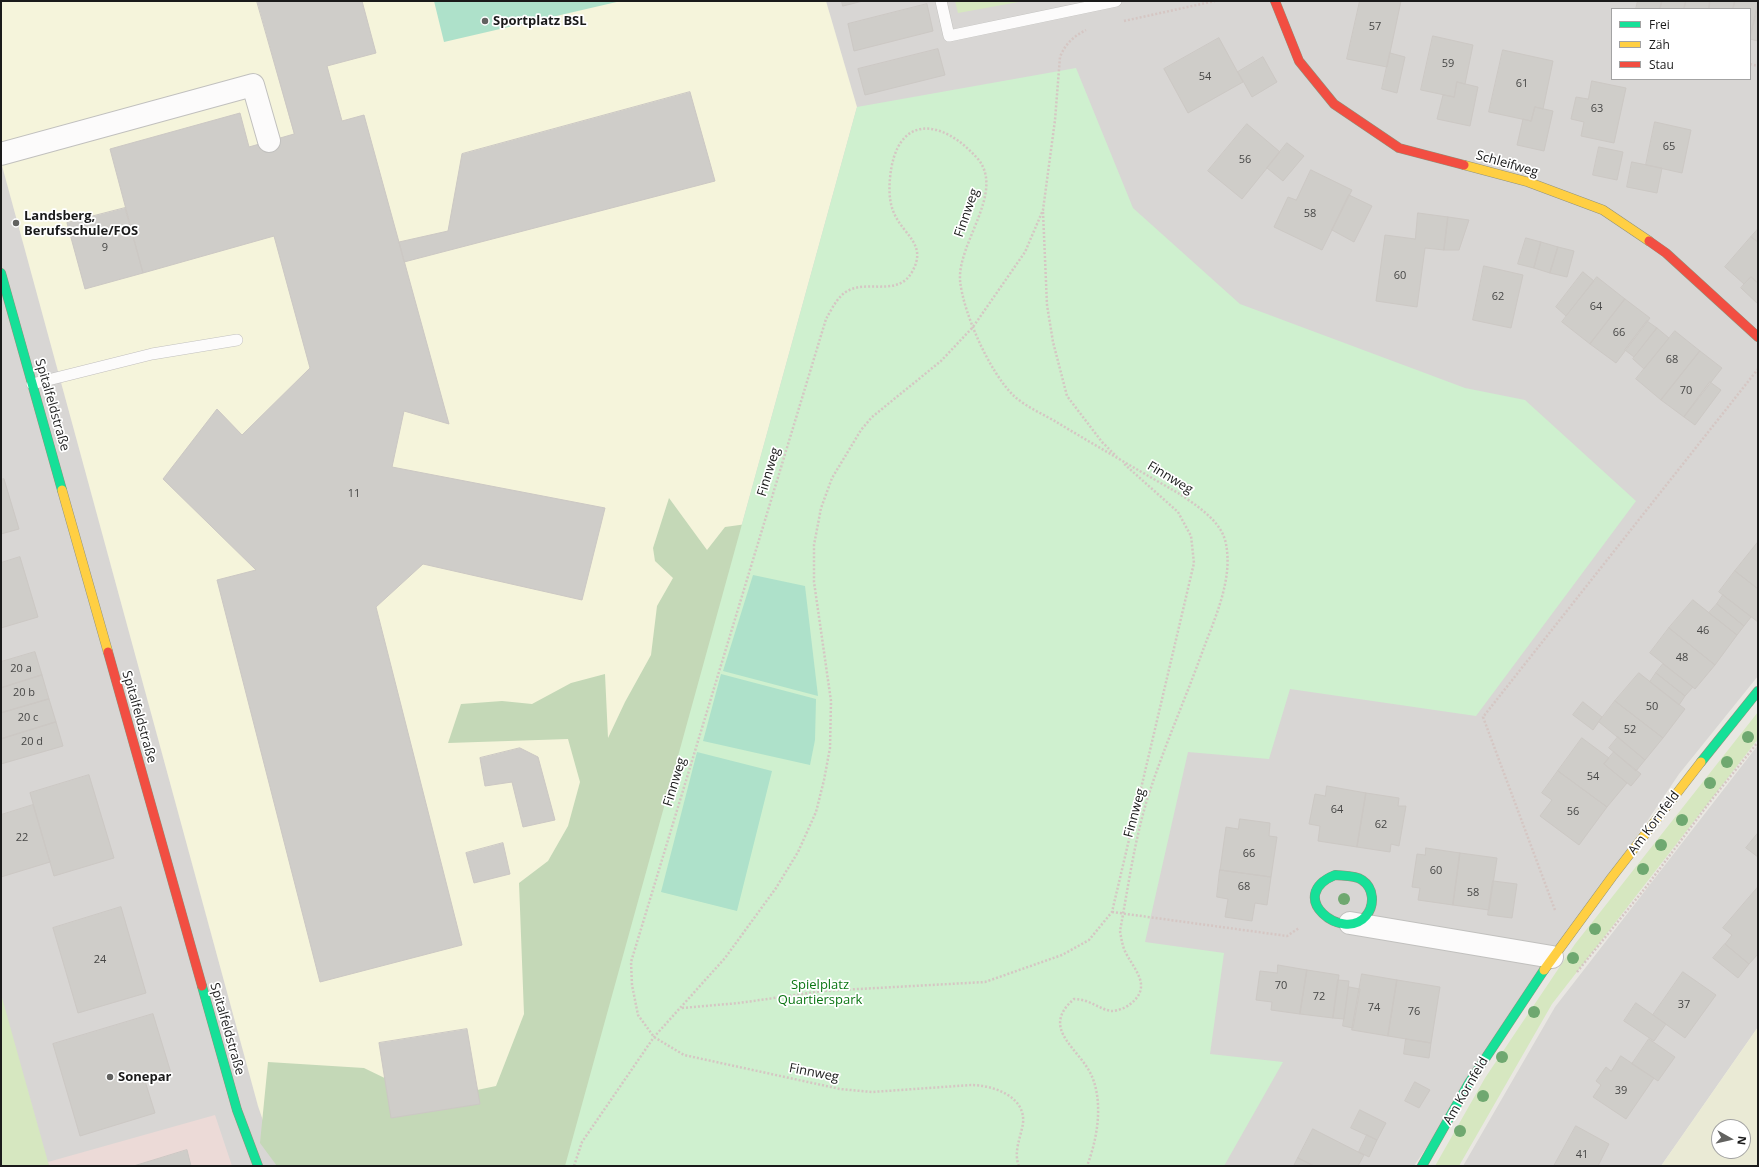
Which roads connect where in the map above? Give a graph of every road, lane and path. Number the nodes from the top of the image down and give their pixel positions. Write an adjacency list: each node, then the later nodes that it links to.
1 (941, 1): 2 (lane)
2 (1116, 1)
3 (1215, 1): 5 (path)
4 (1275, 1): 12 (street, Schleifweg)
5 (1118, 23)
6 (1088, 30): 9 (path)
7 (269, 141): 8 (street)
8 (1, 154)
9 (1043, 210): 11 (path); 16 (path)
10 (1, 273): 15 (street, Spitalfeldstraße)
11 (973, 327): 16 (path, Finnweg); 26 (path); 27 (path, Finnweg)
12 (1758, 337)
13 (237, 340): 15 (lane)
14 (1758, 370): 23 (path)
15 (32, 384): 28 (street, Spitalfeldstraße)
16 (1119, 460): 19 (path); 21 (path, Finnweg)
17 (1758, 690): 23 (street, Am Kornfeld)
18 (1758, 742): 25 (path)
19 (1112, 912): 21 (path); 26 (path)
20 (1321, 913): 21 (path); 22 (street); 22 (street)
21 (1123, 915): 31 (path, Finnweg)
22 (1350, 923): 24 (street)
23 (1566, 938): 24 (street, Am Kornfeld)
24 (1552, 957): 32 (street, Am Kornfeld)
25 (1574, 976)
26 (681, 1008): 27 (path)
27 (654, 1037): 29 (path); 30 (path, Finnweg)
28 (258, 1166)
29 (574, 1166)
30 (1019, 1166)
31 (1087, 1166)
32 (1422, 1166)

